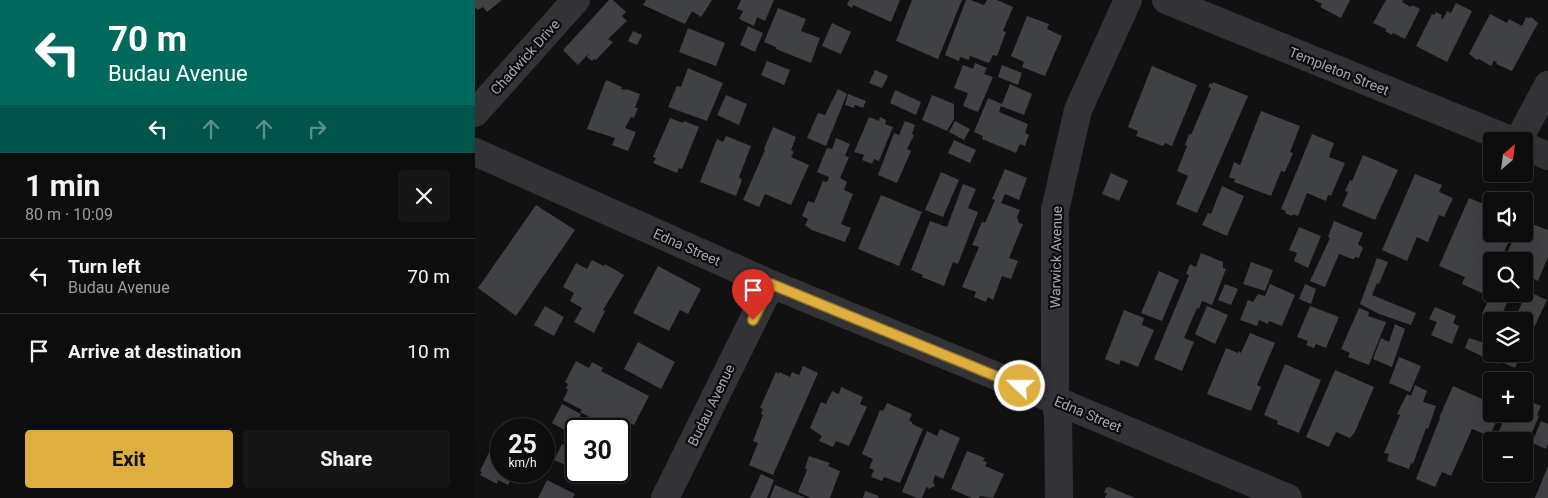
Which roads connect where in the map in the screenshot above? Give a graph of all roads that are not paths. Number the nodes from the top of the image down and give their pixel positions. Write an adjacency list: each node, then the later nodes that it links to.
1 (576, 0): 5 (street, Chadwick Drive)
2 (1129, 0): 12 (street, Warwick Avenue)
3 (1166, 0): 6 (street, Templeton Street)
4 (1548, 85): 7 (street)
5 (475, 113)
6 (1491, 132)
7 (1523, 132)
8 (1533, 150): 10 (street)
9 (475, 152): 11 (street, Edna Street)
10 (1548, 156)
11 (771, 284): 12 (street, Edna Street); 13 (street, Budau Avenue)
12 (1055, 400): 14 (street, Warwick Avenue); 15 (street, Edna Street)
13 (665, 498)
14 (1059, 498)
15 (1288, 498)

